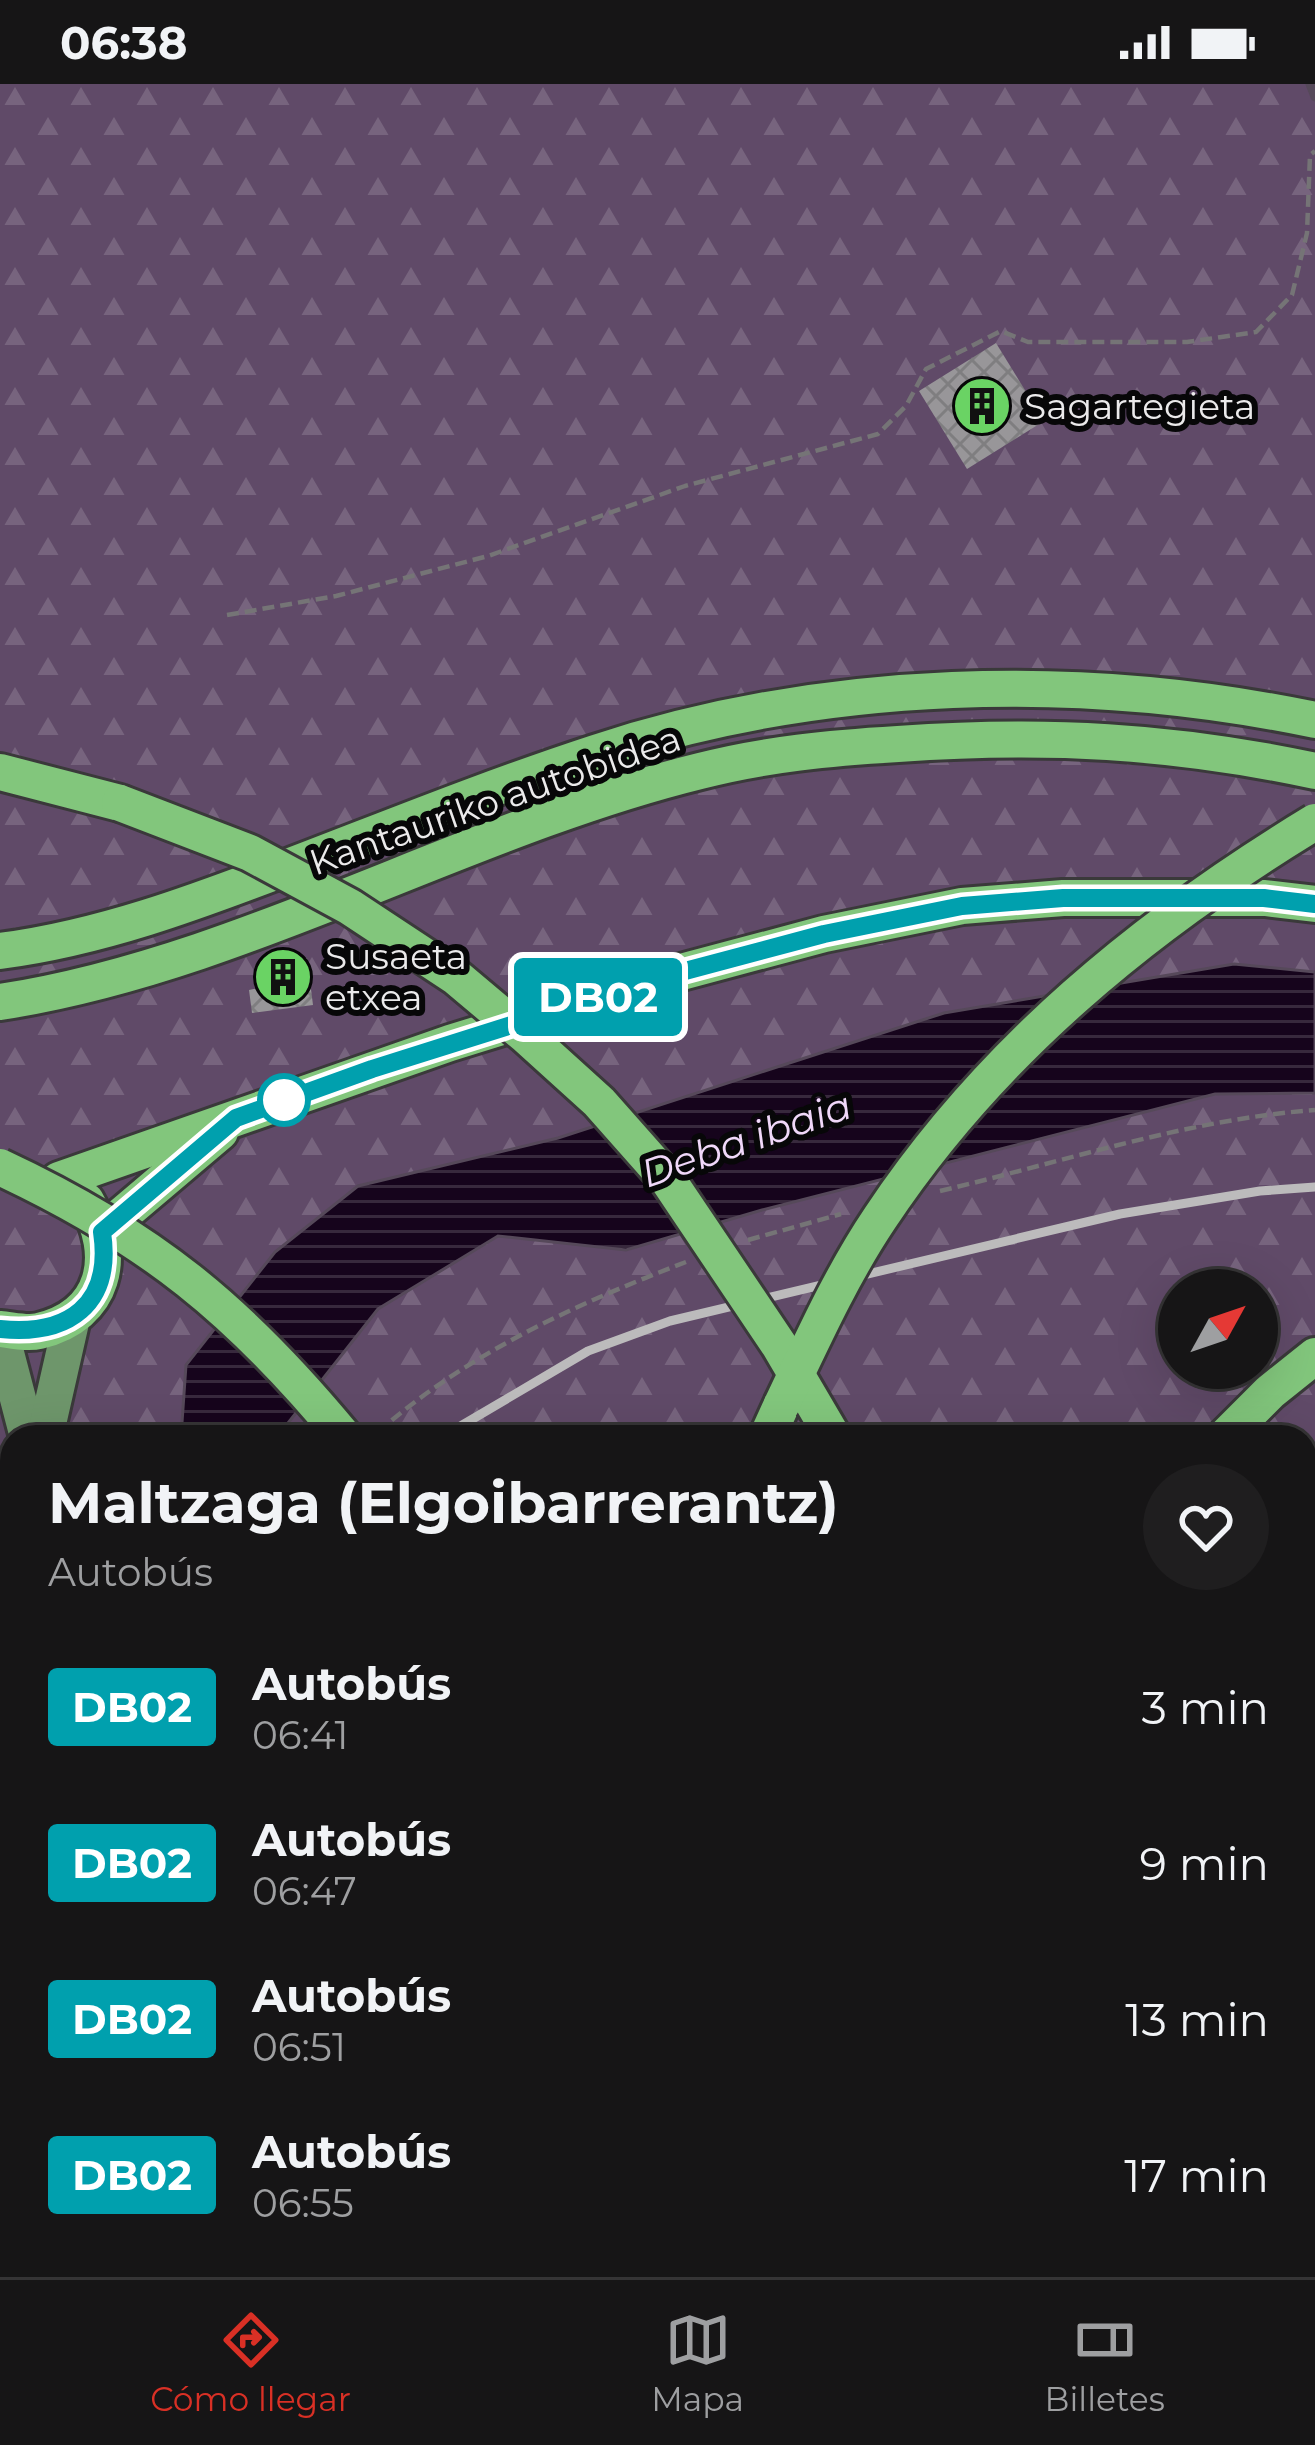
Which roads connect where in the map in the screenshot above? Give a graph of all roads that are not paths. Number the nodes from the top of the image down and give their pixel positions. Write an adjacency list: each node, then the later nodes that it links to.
1 (1315, 720): 6 (highway, Kantauriko autobidea)
2 (1315, 771): 7 (highway, Kantauriko autobidea)
3 (0, 772): 20 (highway, bridge)
4 (1315, 822): 16 (highway, bridge)
5 (1315, 904): 8 (highway)
6 (0, 951)
7 (0, 1002)
8 (236, 1118): 11 (highway); 12 (highway)
9 (0, 1167): 19 (highway, bridge)
10 (0, 1177): 11 (highway)
11 (58, 1180): 12 (highway)
12 (102, 1232): 13 (highway)
13 (72, 1318): 14 (highway); 18 (main road)
14 (0, 1329): 17 (main road)
15 (1315, 1357): 21 (highway)
16 (775, 1420)
17 (25, 1425)
18 (47, 1425)
19 (334, 1425)
20 (826, 1425)
21 (1238, 1425)

